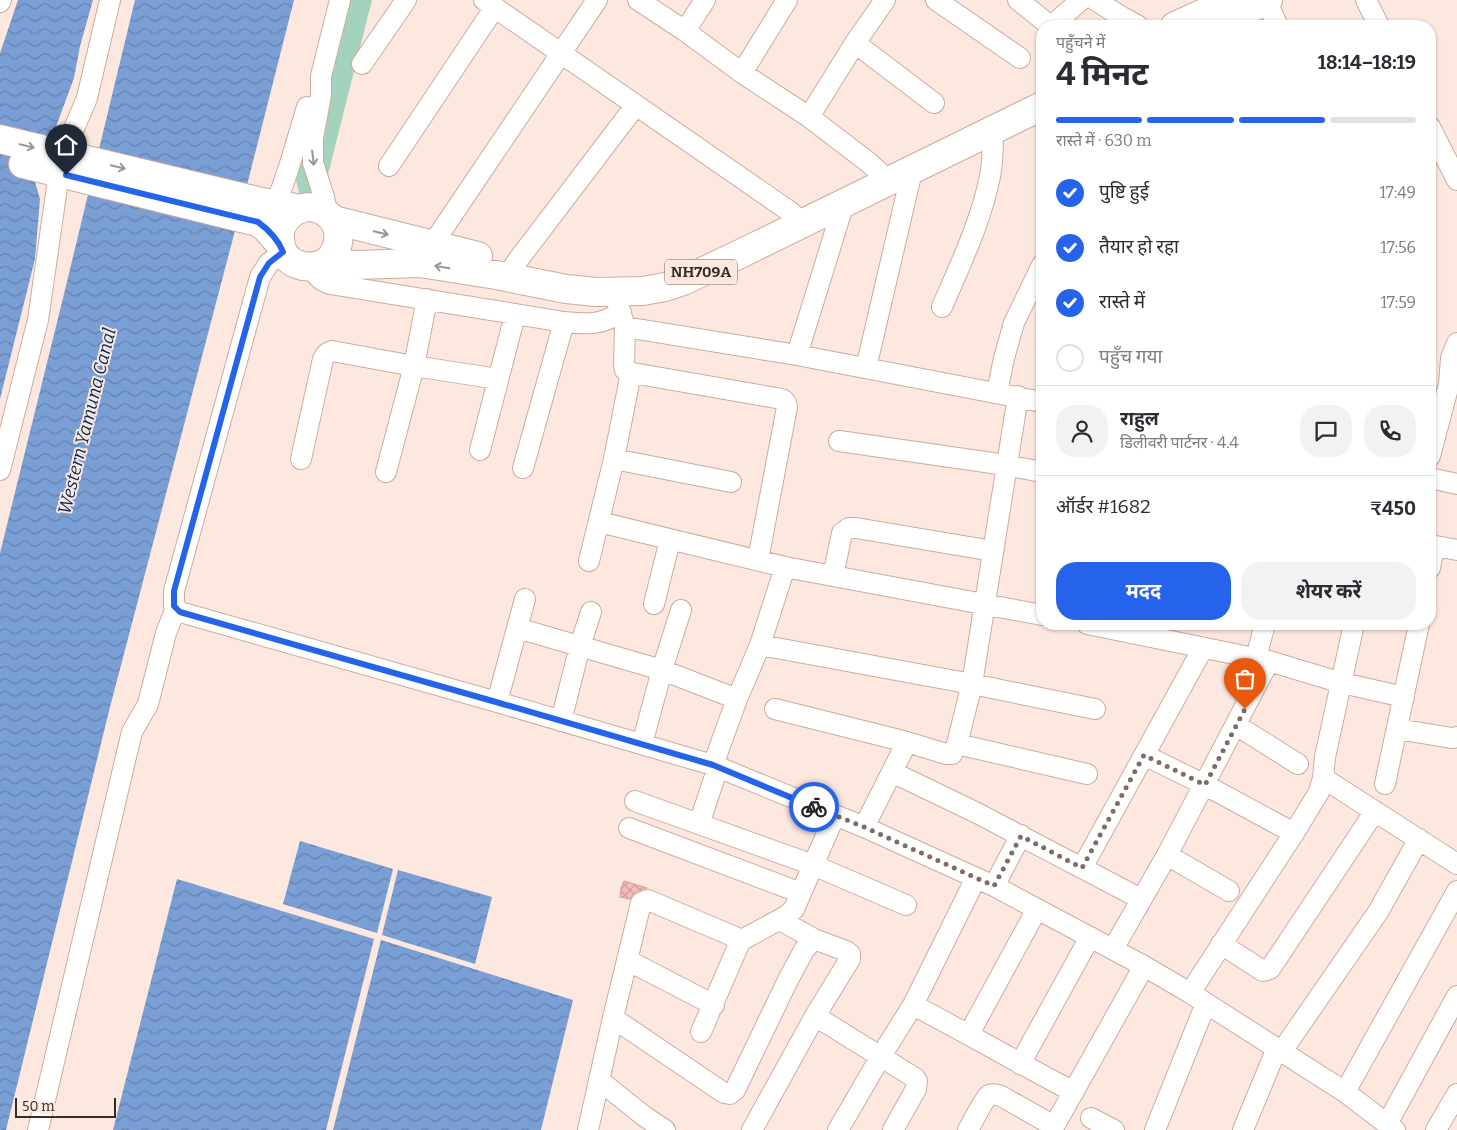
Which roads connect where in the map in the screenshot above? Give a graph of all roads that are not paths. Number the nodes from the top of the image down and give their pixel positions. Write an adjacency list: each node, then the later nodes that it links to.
1 (110, 0): 41 (street)
2 (340, 0): 31 (street)
3 (406, 0): 29 (street)
4 (598, 0): 27 (street)
5 (638, 0): 25 (street)
6 (705, 0): 25 (street)
7 (787, 0): 30 (street)
8 (885, 0): 26 (street)
9 (1018, 0): 18 (street)
10 (1082, 0): 19 (street)
11 (1095, 0): 20 (street)
12 (1126, 0): 21 (street)
13 (1267, 0): 17 (highway); 23 (street)
14 (1366, 0): 24 (street)
15 (939, 1): 28 (street)
16 (490, 4): 27 (street); 42 (street)
17 (1214, 9): 22 (highway)
18 (1043, 20)
19 (1059, 20)
20 (1127, 20)
21 (1134, 20)
22 (1189, 20)
23 (1275, 20)
24 (1376, 20)
25 (685, 31): 30 (street)
26 (855, 43): 33 (street); 36 (street)
27 (562, 53): 34 (street); 49 (street)
28 (1020, 58)
29 (362, 64)
30 (742, 73): 36 (street)
31 (321, 76): 47 (street); 47 (street, one-way to 47)
32 (1036, 94): 44 (highway, NH709A)
33 (934, 103)
34 (636, 105): 48 (street); 52 (street)
35 (1036, 109): 37 (highway, NH709A)
36 (809, 118): 44 (street)
37 (993, 130): 43 (highway, NH709A); 55 (street)
38 (0, 139): 41 (highway, NH709A, one-way to 41)
39 (1436, 139): 45 (street)
40 (0, 158): 41 (highway, NH709A)
41 (61, 164): 47 (highway, NH709A); 75 (street)
42 (388, 166)
43 (912, 171): 44 (highway, NH709A); 62 (street)
44 (881, 178): 46 (highway, NH709A); 48 (highway, NH709A)
45 (1457, 180)
46 (844, 203): 56 (highway, NH709A); 60 (street)
47 (293, 212): 49 (highway, NH709A, one-way to 49); 50 (highway); 50 (highway, NH709A); 51 (highway)
48 (792, 213): 52 (highway, NH709A)
49 (432, 245): 52 (highway, NH709A)
50 (282, 248): 51 (highway, NH709A); 93 (street)
51 (321, 264): 54 (street); 56 (highway, NH709A, one-way to 51)
52 (514, 264)
53 (1036, 277): 65 (street)
54 (428, 299): 57 (street); 61 (street)
55 (942, 307)
56 (620, 310): 58 (street); 60 (street); 63 (street)
57 (515, 315): 58 (street); 64 (street)
58 (564, 322): 74 (street)
59 (1457, 342): 68 (street)
60 (798, 355): 62 (street)
61 (414, 366): 64 (street); 72 (street); 77 (street)
62 (866, 368): 65 (street)
63 (631, 374): 71 (street); 86 (street)
64 (498, 380): 70 (street)
65 (997, 393): 66 (street)
66 (1018, 396): 67 (street); 73 (street)
67 (1036, 400)
68 (1436, 433)
69 (839, 441): 73 (street)
70 (480, 450)
71 (614, 459): 79 (street); 81 (street)
72 (301, 460)
73 (1006, 465): 76 (street); 85 (street)
74 (523, 468)
75 (0, 470)
76 (1036, 471)
77 (386, 472)
78 (1436, 479): 80 (street)
79 (731, 482)
80 (1457, 484)
81 (599, 522): 82 (street); 87 (street)
82 (670, 540): 86 (street); 91 (street)
83 (1436, 546): 84 (street)
84 (1457, 550)
85 (993, 551): 89 (street); 92 (street)
86 (758, 560): 88 (street)
87 (589, 561)
88 (785, 567): 89 (street); 102 (street)
89 (833, 576): 92 (street)
90 (525, 599): 97 (street)
91 (654, 604)
92 (985, 604): 96 (street); 108 (street)
93 (176, 608): 111 (street); 175 (street)
94 (681, 610): 106 (street)
95 (591, 612): 103 (street)
96 (1036, 614)
97 (517, 628): 103 (street); 111 (street)
98 (1116, 630): 104 (street)
99 (1265, 630): 105 (street)
100 (1353, 630): 107 (street)
101 (1418, 630): 109 (street)
102 (760, 645): 108 (street); 110 (street)
103 (580, 646): 106 (street); 114 (street)
104 (1203, 648): 105 (street); 121 (street)
105 (1263, 660): 107 (street); 115 (street)
106 (662, 670): 110 (street); 119 (street)
107 (1342, 683): 109 (street); 126 (street)
108 (972, 684): 113 (street); 120 (street)
109 (1404, 697): 116 (street)
110 (737, 700): 123 (street)
111 (496, 702): 114 (street)
112 (775, 709): 118 (street)
113 (1095, 709)
114 (561, 721): 119 (street)
115 (1236, 725): 122 (street); 128 (street)
116 (1396, 729): 117 (street); 127 (street)
117 (1457, 736)
118 (907, 742): 120 (street); 124 (street)
119 (642, 744): 123 (street)
120 (957, 744): 125 (street)
121 (1144, 755): 128 (street); 141 (street)
122 (1298, 764)
123 (715, 766): 131 (street); 132 (street)
124 (892, 772): 133 (street); 136 (street)
125 (1087, 774)
126 (1323, 778): 130 (street); 135 (street)
127 (1386, 784)
128 (1205, 785): 135 (street); 138 (street)
129 (635, 801): 132 (street)
130 (1375, 811): 137 (street); 153 (street)
131 (835, 815): 133 (street); 140 (street)
132 (699, 824): 140 (street)
133 (864, 827): 142 (street)
134 (629, 828): 145 (street)
135 (1294, 833): 153 (street)
136 (1021, 836): 141 (street); 142 (street)
137 (1419, 839): 139 (street); 165 (street)
138 (1168, 855): 143 (street); 146 (street)
139 (1455, 857)
140 (813, 865): 145 (street); 147 (street)
141 (1082, 868): 146 (street)
142 (985, 882): 148 (street); 160 (street)
143 (1229, 891)
144 (1457, 891): 170 (street)
145 (801, 893): 149 (street)
146 (1141, 899): 154 (street)
147 (906, 905)
148 (1037, 909): 150 (street); 164 (street)
149 (780, 920): 151 (street); 152 (street)
150 (1090, 937): 154 (street); 167 (street)
151 (814, 938): 161 (street); 162 (street)
152 (742, 940): 155 (street); 159 (street)
153 (1222, 944): 158 (street)
154 (1113, 949): 156 (street)
155 (627, 960): 159 (street); 162 (street)
156 (1144, 966): 158 (street); 169 (street)
157 (1457, 996): 173 (street)
158 (1198, 998): 165 (street); 183 (street)
159 (714, 1005): 163 (street)
160 (913, 1005): 164 (street); 166 (street)
161 (815, 1016): 166 (street); 178 (street)
162 (613, 1018): 168 (street)
163 (701, 1032)
164 (970, 1034): 167 (street)
165 (1279, 1050): 170 (street); 184 (street)
166 (881, 1056): 179 (street); 180 (street)
167 (1020, 1064): 169 (street)
168 (599, 1080): 176 (street); 177 (street)
169 (1074, 1092): 174 (street)
170 (1345, 1092): 173 (street)
171 (1457, 1094): 185 (street)
172 (1091, 1118): 182 (street)
173 (1391, 1127)
174 (1053, 1128): 181 (street)
175 (38, 1130)
176 (588, 1130)
177 (665, 1130)
178 (752, 1130)
179 (838, 1130)
180 (893, 1130)
181 (968, 1130)
182 (1114, 1130)
183 (1155, 1130)
184 (1244, 1130)
185 (1436, 1130)

